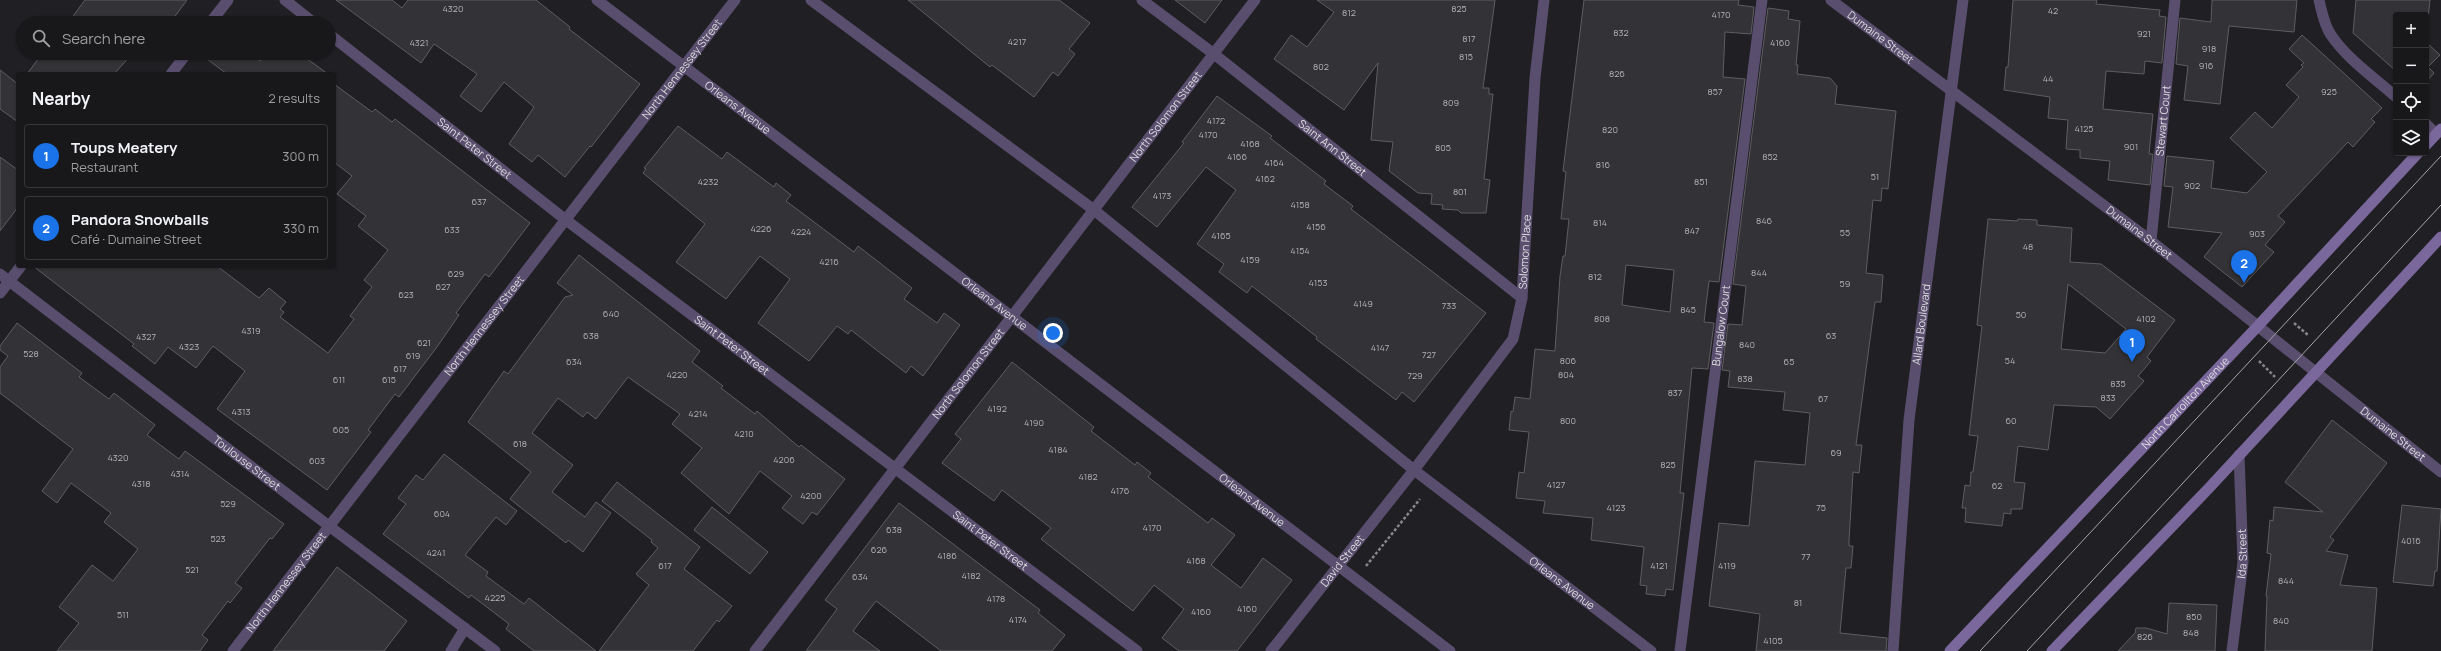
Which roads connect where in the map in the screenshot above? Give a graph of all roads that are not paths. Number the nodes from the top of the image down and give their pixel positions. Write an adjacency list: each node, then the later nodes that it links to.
1 (228, 0): 14 (street)
2 (285, 0): 15 (street)
3 (597, 0): 19 (street, Orleans Avenue)
4 (735, 0): 19 (street, North Hennessey Street)
5 (811, 0): 27 (street, Orleans Avenue)
6 (1142, 0): 17 (street, Saint Ann Street)
7 (1255, 0): 17 (street, North Solomon Street)
8 (1544, 0): 35 (street, Solomon Place)
9 (1762, 0): 54 (street, Bungalow Court)
10 (1831, 0): 21 (street, Dumaine Street)
11 (1963, 0): 21 (street, Allard Boulevard)
12 (2175, 0): 30 (street, Stewart Court)
13 (2319, 0): 22 (street)
14 (215, 16)
15 (305, 16)
16 (336, 39): 28 (street, Saint Peter Street)
17 (1214, 54): 27 (street, North Solomon Street); 35 (street, Saint Ann Street)
18 (182, 60): 20 (street)
19 (685, 67): 28 (street, North Hennessey Street); 36 (street, Orleans Avenue)
20 (173, 72)
21 (1950, 89): 30 (street, Dumaine Street); 55 (street, Allard Boulevard)
22 (2393, 94)
23 (2429, 126): 24 (street)
24 (2439, 131): 25 (main road)
25 (2429, 142)
26 (2415, 156): 37 (main road, North Carrollton Avenue)
27 (1094, 210): 36 (street, North Solomon Street); 41 (street, Orleans Avenue)
28 (566, 220): 40 (street, Saint Peter Street); 43 (street, North Hennessey Street)
29 (2441, 237): 38 (main road)
30 (2151, 241): 37 (street, Dumaine Street)
31 (20, 268): 33 (street)
32 (0, 274): 33 (street, Toulouse Street)
33 (10, 281): 34 (street); 43 (street, Toulouse Street)
34 (0, 294)
35 (1522, 298): 41 (street, Solomon Place)
36 (1011, 318): 40 (street, North Solomon Street); 44 (street, Orleans Avenue)
37 (2257, 327): 38 (street, Dumaine Street); 56 (main road, North Carrollton Avenue)
38 (2316, 372): 39 (main road); 42 (street, Dumaine Street)
39 (2239, 455): 57 (main road); 58 (street, Ida Street)
40 (896, 467): 49 (street, North Solomon Street); 50 (street, Saint Peter Street)
41 (1414, 470): 44 (street, David Street); 53 (street, Orleans Avenue)
42 (2441, 472)
43 (329, 526): 45 (street, Toulouse Street); 46 (street, North Hennessey Street)
44 (1338, 565): 51 (street, David Street); 52 (street, Orleans Avenue)
45 (465, 628): 47 (street); 48 (street, Toulouse Street)
46 (233, 651)
47 (451, 651)
48 (495, 651)
49 (755, 651)
50 (1137, 651)
51 (1271, 651)
52 (1450, 651)
53 (1651, 651)
54 (1680, 651)
55 (1894, 651)
56 (1950, 651)
57 (2052, 651)
58 (2232, 651)

